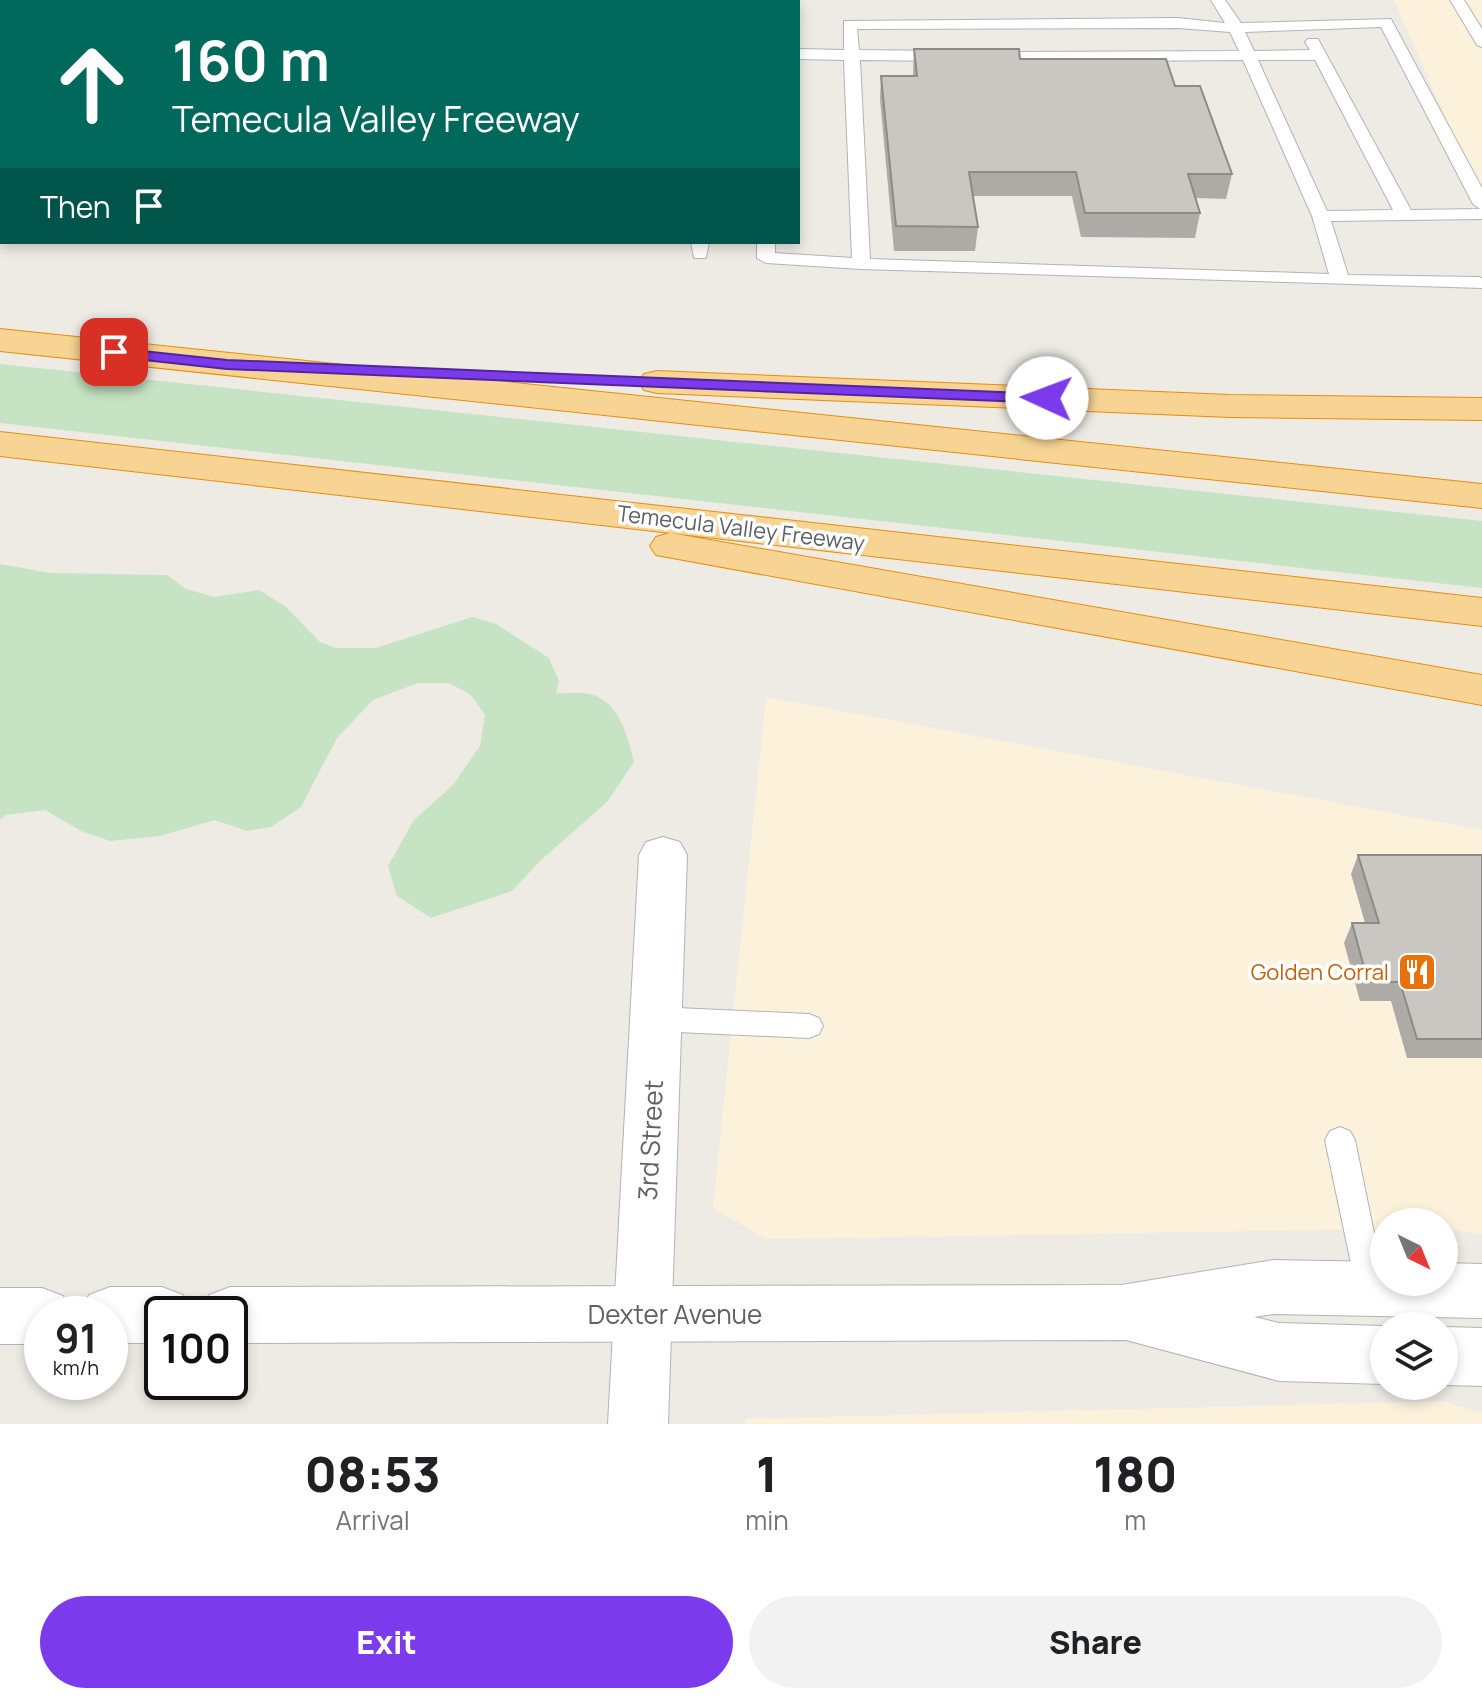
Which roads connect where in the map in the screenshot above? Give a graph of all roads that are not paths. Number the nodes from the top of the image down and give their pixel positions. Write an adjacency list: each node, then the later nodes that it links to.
1 (1218, 0): 4 (lane)
2 (1457, 0): 5 (lane)
3 (1305, 25): 4 (lane); 8 (lane); 10 (lane)
4 (1236, 28): 7 (lane); 9 (lane)
5 (1482, 42)
6 (800, 54): 7 (lane)
7 (852, 55): 9 (lane); 15 (lane)
8 (1321, 55): 9 (lane); 12 (lane)
9 (1250, 58): 13 (lane)
10 (1482, 204)
11 (1482, 214): 12 (lane)
12 (1405, 215): 13 (lane)
13 (1321, 216): 16 (lane)
14 (766, 244): 15 (lane)
15 (861, 264): 16 (lane)
16 (1340, 280): 17 (lane)
17 (1478, 283)
18 (0, 340): 19 (highway)
19 (227, 365): 20 (highway); 23 (highway)
20 (1482, 409)
21 (0, 444): 22 (highway, Temecula Valley Freeway)
22 (426, 492): 24 (highway, Temecula Valley Freeway); 25 (highway)
23 (1482, 496)
24 (1482, 612)
25 (1482, 690)
26 (663, 855): 27 (street, 3rd Street)
27 (656, 1019): 28 (lane); 36 (street, 3rd Street)
28 (809, 1026)
29 (1340, 1140): 30 (lane)
30 (1370, 1278)
31 (1370, 1287): 35 (street, Dexter Avenue)
32 (1370, 1289): 40 (street)
33 (1458, 1290): 34 (street, Dexter Avenue)
34 (1482, 1291)
35 (1121, 1313): 36 (street, Dexter Avenue); 40 (street, Dexter Avenue)
36 (642, 1314): 37 (street, Dexter Avenue); 44 (street, 3rd Street)
37 (248, 1315)
38 (0, 1316): 39 (street)
39 (24, 1316)
40 (1204, 1333): 41 (street, Dexter Avenue)
41 (1370, 1355)
42 (1458, 1356): 43 (street)
43 (1482, 1357)
44 (638, 1424)

